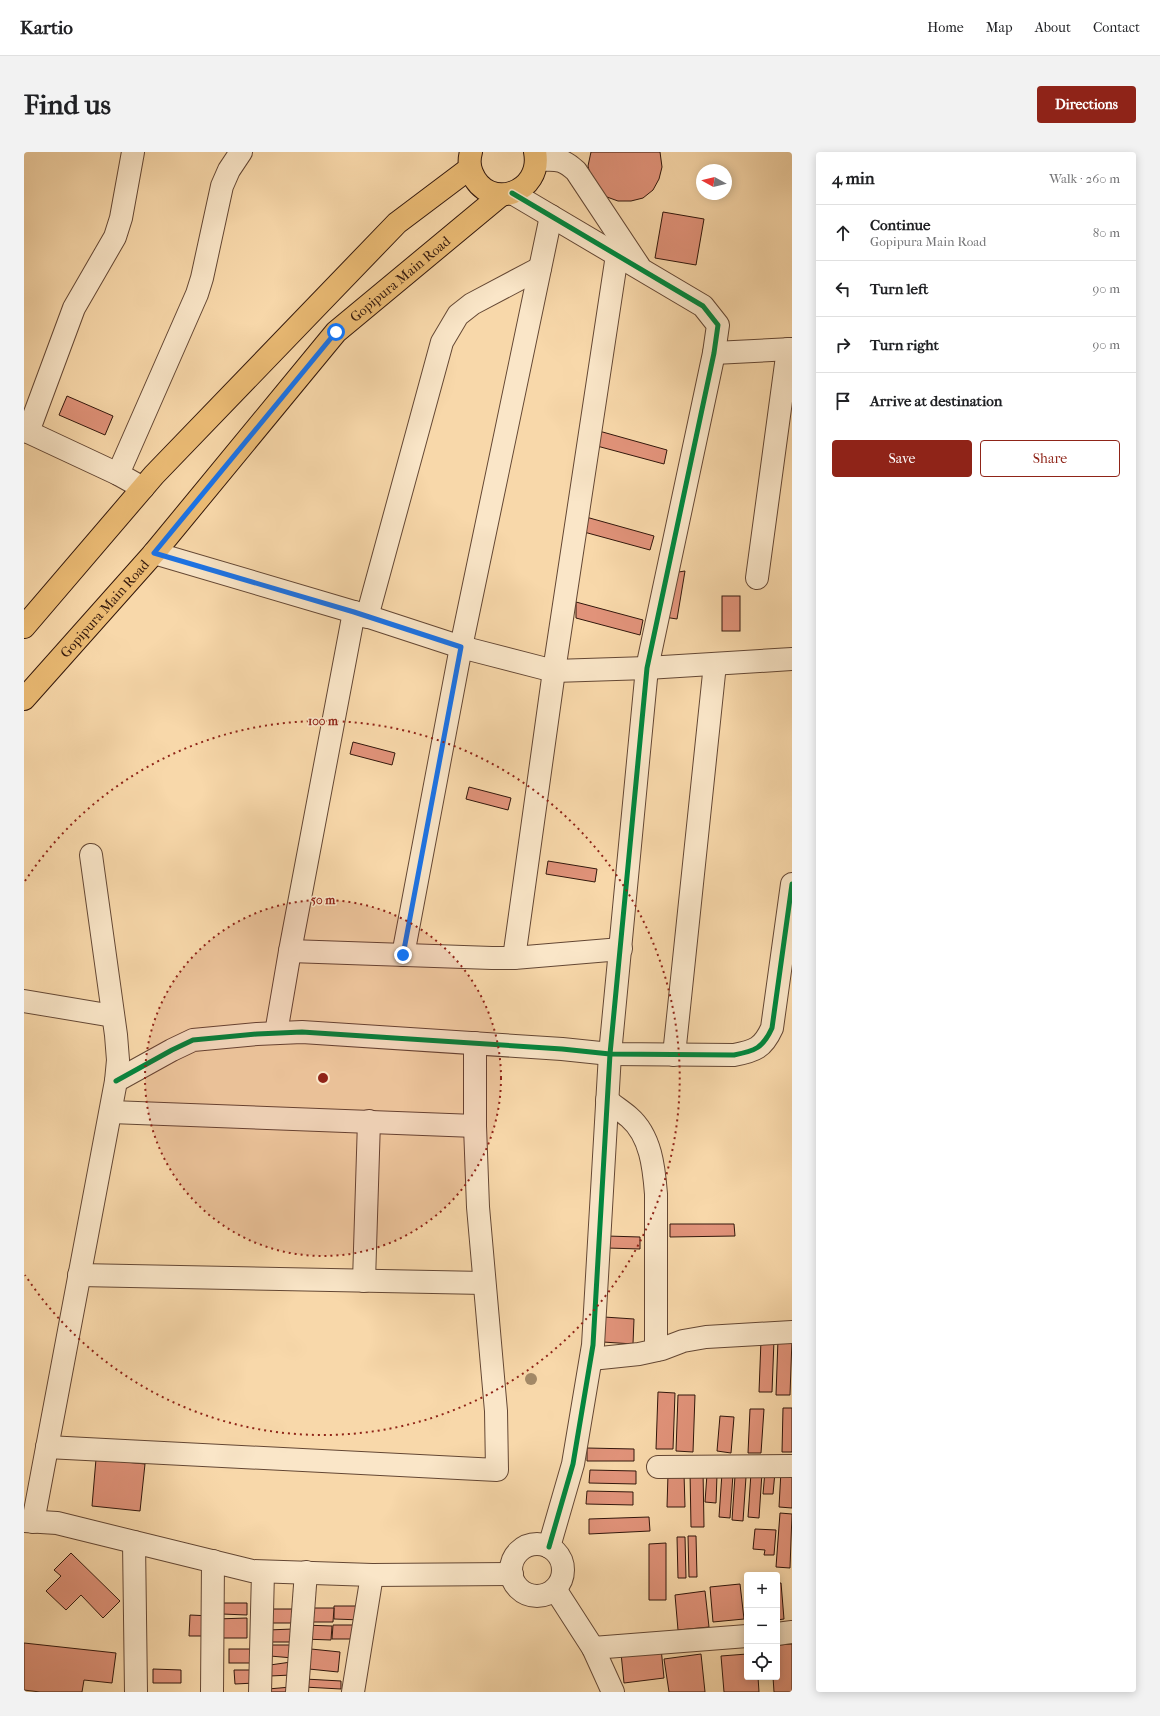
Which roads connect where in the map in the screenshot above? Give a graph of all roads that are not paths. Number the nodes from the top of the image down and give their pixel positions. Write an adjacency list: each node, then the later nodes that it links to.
1 (134, 152): 12 (street)
2 (241, 152): 13 (street)
3 (536, 156): 5 (main road, Gopipura Main Road); 9 (street)
4 (470, 160): 5 (main road); 14 (main road)
5 (507, 194): 6 (street); 15 (main road, Gopipura Main Road)
6 (550, 216): 7 (street); 8 (street)
7 (617, 255): 9 (street); 23 (street)
8 (540, 268): 17 (street); 19 (street)
9 (643, 272): 11 (street)
10 (790, 349): 11 (street); 16 (street)
11 (714, 353): 22 (street)
12 (26, 431): 13 (street)
13 (118, 474): 14 (street)
14 (143, 488): 18 (main road)
15 (154, 553): 17 (street); 24 (main road, Gopipura Main Road)
16 (757, 578)
17 (360, 615): 19 (street); 28 (street)
18 (24, 627)
19 (461, 647): 23 (street); 29 (street)
20 (792, 661): 21 (street)
21 (715, 664): 22 (street); 36 (street)
22 (647, 668): 23 (street); 27 (street)
23 (554, 671): 30 (street)
24 (24, 699)
25 (91, 855): 32 (street)
26 (792, 884): 36 (street)
27 (621, 949): 30 (street); 35 (street)
28 (290, 951): 29 (street); 33 (street)
29 (403, 955): 30 (street)
30 (514, 958)
31 (24, 1001): 32 (street)
32 (113, 1016): 37 (street)
33 (276, 1033): 34 (street); 37 (street)
34 (475, 1043): 35 (street); 41 (street)
35 (610, 1054): 36 (street); 38 (street)
36 (674, 1055)
37 (116, 1082): 39 (street)
38 (607, 1100): 46 (street); 47 (street)
39 (111, 1112): 40 (street); 42 (street)
40 (369, 1122): 41 (street); 43 (street)
41 (474, 1126): 44 (street)
42 (79, 1275): 43 (street); 48 (street)
43 (364, 1280): 44 (street)
44 (484, 1283): 48 (street)
45 (792, 1332): 46 (street)
46 (656, 1350): 47 (street)
47 (591, 1359): 53 (street)
48 (47, 1447): 51 (street)
49 (792, 1466): 50 (street)
50 (658, 1467)
51 (29, 1522): 52 (street)
52 (134, 1542): 54 (street); 64 (street)
53 (549, 1547): 57 (street); 59 (street)
54 (213, 1561): 55 (street); 65 (street)
55 (263, 1572): 56 (street); 66 (street)
56 (306, 1572): 58 (street); 67 (street)
57 (512, 1574): 58 (street); 59 (street)
58 (372, 1575): 68 (street)
59 (555, 1589): 63 (street)
60 (792, 1632): 61 (street)
61 (780, 1634)
62 (744, 1636): 63 (street)
63 (593, 1648): 69 (street)
64 (136, 1692)
65 (212, 1692)
66 (260, 1692)
67 (297, 1692)
68 (353, 1692)
69 (613, 1692)

